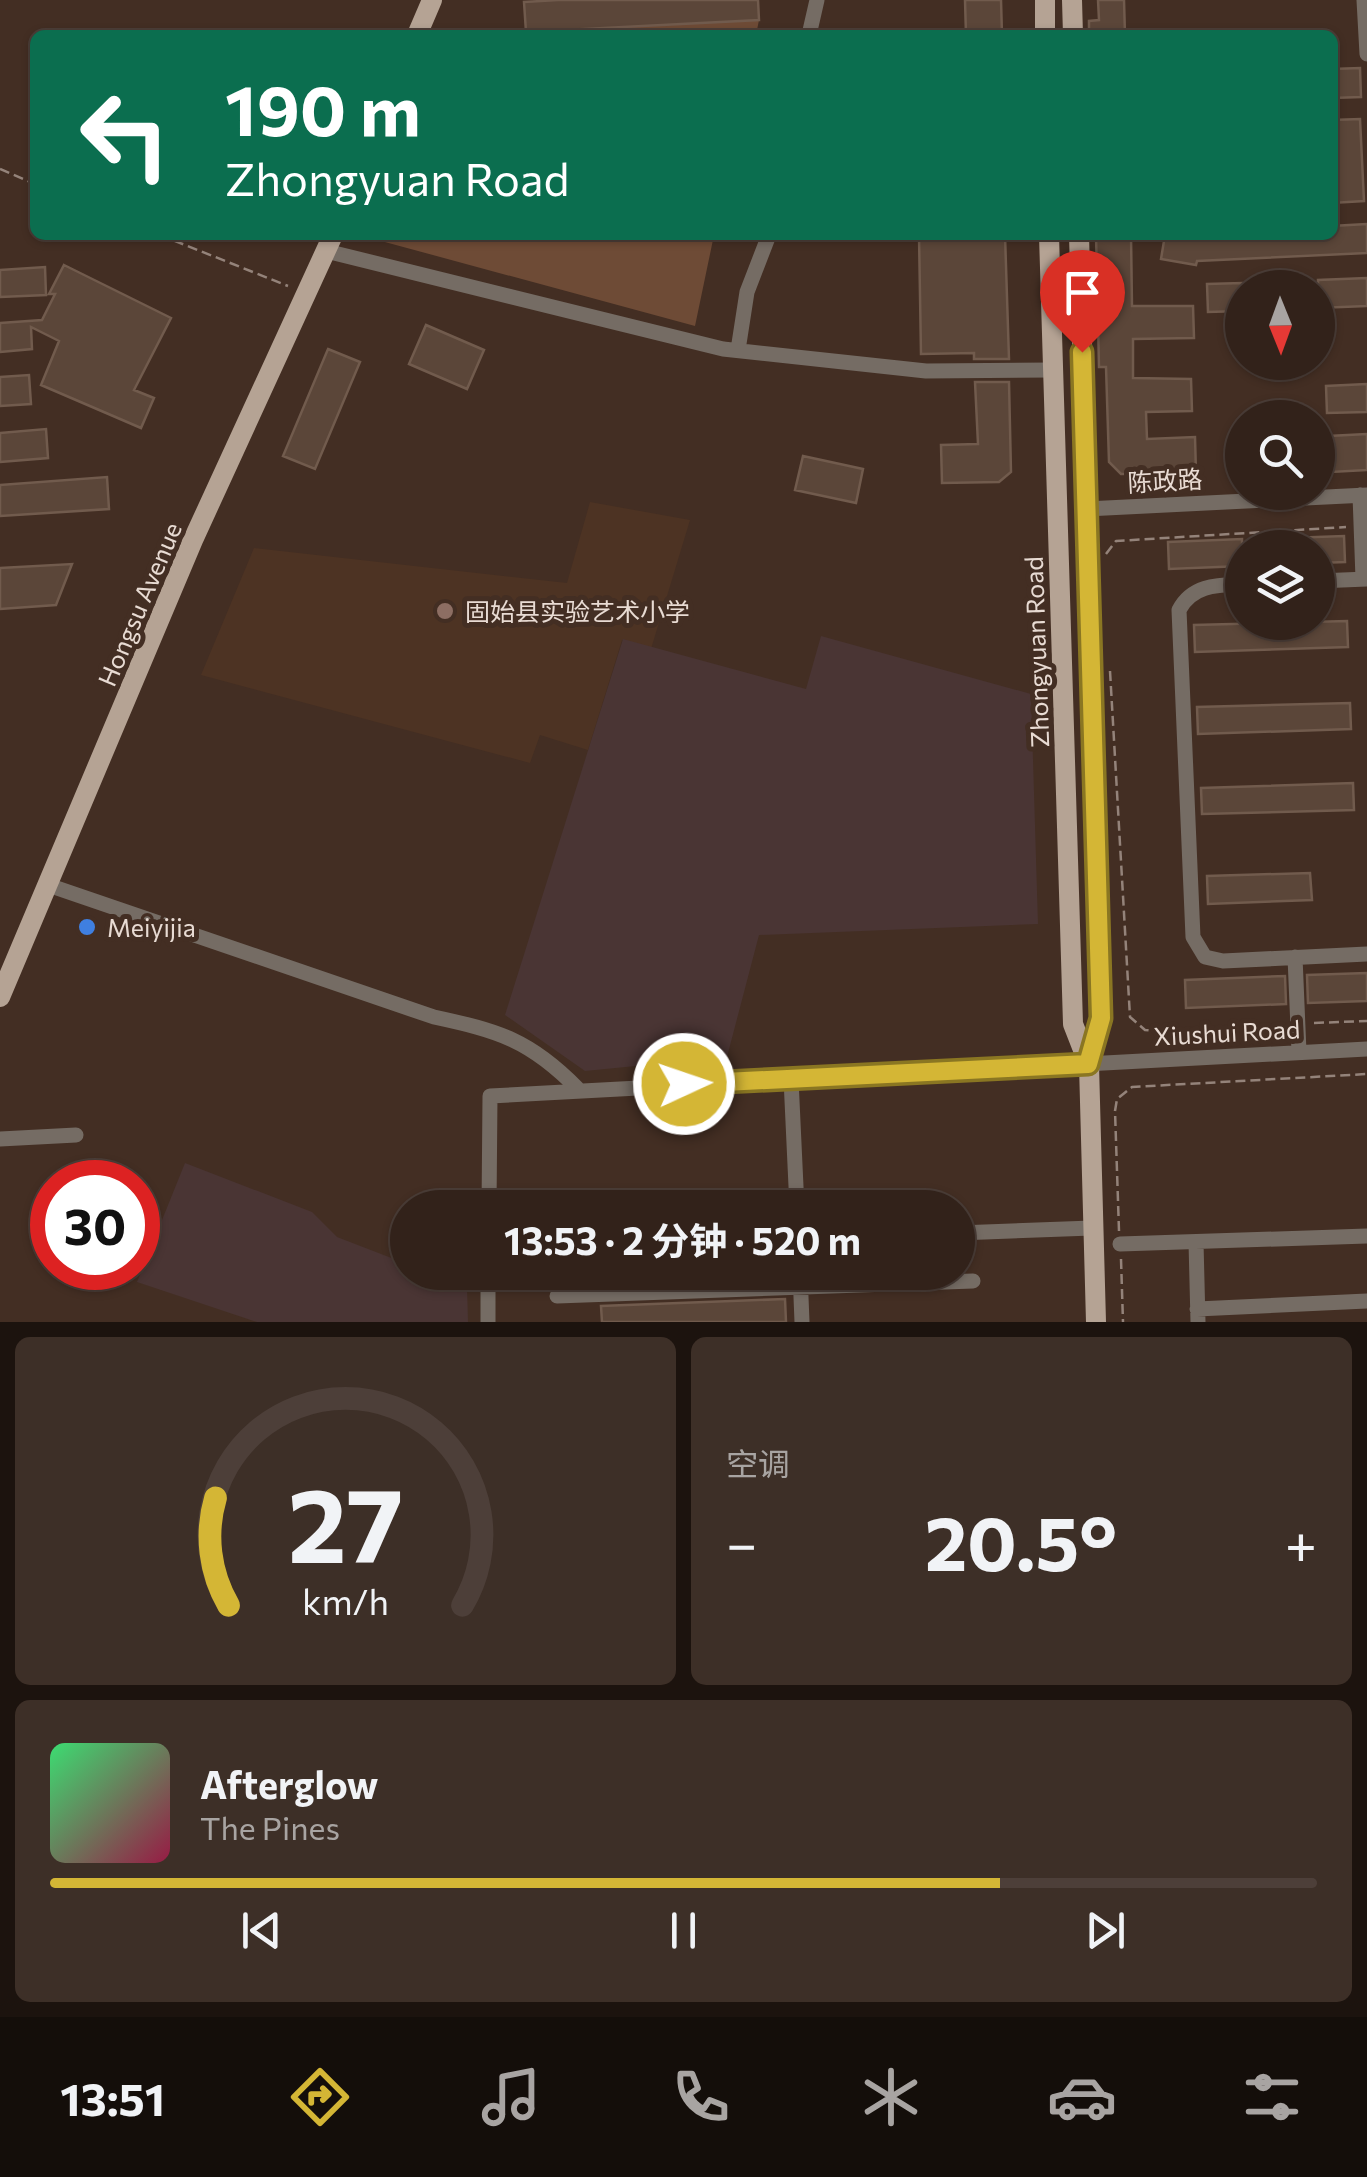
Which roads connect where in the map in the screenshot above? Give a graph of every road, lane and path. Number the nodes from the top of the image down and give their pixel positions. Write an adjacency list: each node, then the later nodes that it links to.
1 (432, 0): 6 (main road)
2 (817, 0): 7 (street)
3 (1044, 0): 8 (main road)
4 (1072, 0): 9 (main road)
5 (1364, 0): 10 (street)
6 (420, 30)
7 (811, 30)
8 (1045, 30)
9 (1074, 30)
10 (1367, 54)
11 (0, 170): 12 (path)
12 (30, 182)
13 (173, 240): 18 (path)
14 (767, 240): 19 (street)
15 (1049, 240): 20 (main road, Zhongyuan Road)
16 (1079, 240): 22 (main road, Zhongyuan Road)
17 (329, 243): 18 (main road, Hongsu Avenue); 19 (street)
18 (308, 294): 26 (main road, Hongsu Avenue)
19 (738, 350): 20 (street)
20 (1052, 370): 32 (main road, Zhongyuan Road)
21 (1363, 495): 22 (street, 陈政路); 23 (street)
22 (1086, 509): 32 (main road, Zhongyuan Road)
23 (1365, 579): 24 (street)
24 (1335, 580)
25 (1225, 586): 28 (street)
26 (48, 885): 29 (main road, Hongsu Avenue); 35 (street)
27 (1367, 954): 28 (street)
28 (1296, 957): 31 (street)
29 (0, 996)
30 (1367, 1049): 31 (street, Xiushui Road)
31 (1299, 1052): 32 (street, Xiushui Road)
32 (1088, 1064): 34 (street, Xiushui Road); 40 (main road, Zhongyuan Road)
33 (1367, 1074): 44 (path)
34 (791, 1079): 35 (street, Xiushui Road); 39 (street)
35 (578, 1089): 38 (street, Xiushui Road)
36 (76, 1136): 37 (street)
37 (0, 1139)
38 (489, 1190)
39 (796, 1190)
40 (1092, 1228): 41 (street); 53 (main road, Zhongyuan Road)
41 (975, 1233)
42 (1367, 1236): 43 (street)
43 (1196, 1242): 44 (street); 50 (street)
44 (1120, 1244): 54 (path)
45 (488, 1290): 51 (street)
46 (648, 1290): 48 (street)
47 (800, 1290): 52 (street)
48 (557, 1296)
49 (1367, 1301): 50 (street)
50 (1198, 1315)
51 (488, 1322)
52 (802, 1322)
53 (1096, 1322)
54 (1123, 1322)

